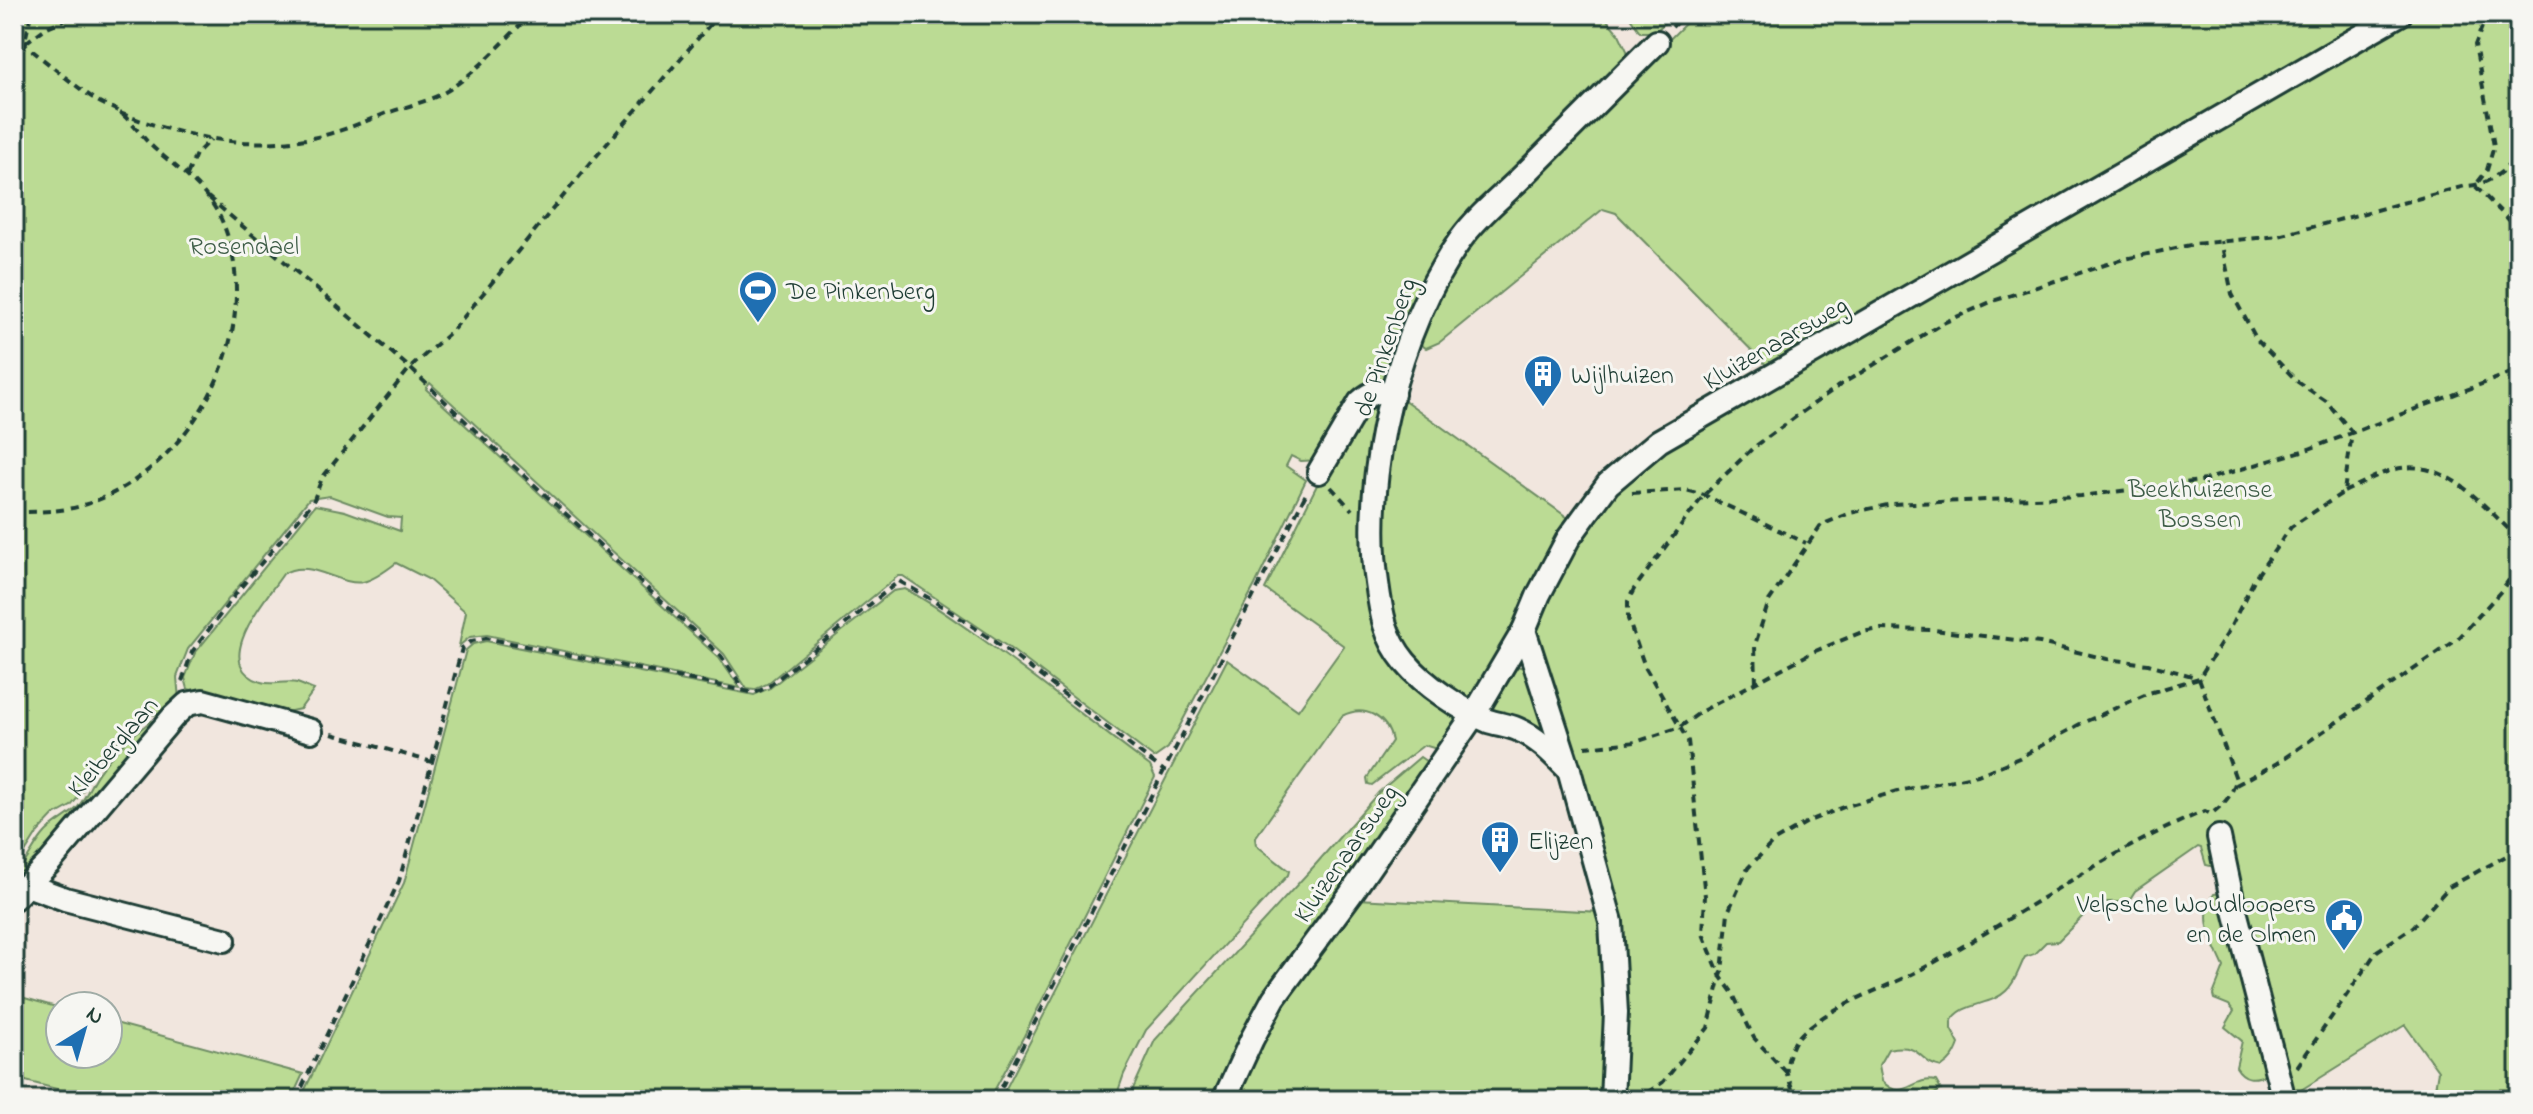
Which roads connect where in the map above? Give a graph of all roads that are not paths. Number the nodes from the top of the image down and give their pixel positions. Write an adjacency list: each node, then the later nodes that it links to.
1 (2400, 14): 5 (street, Kluizenaarsweg)
2 (1657, 42): 3 (street, de Pinkenberg)
3 (1393, 394): 4 (street); 6 (street, de Pinkenberg)
4 (1319, 472)
5 (1524, 630): 6 (street, Kluizenaarsweg); 8 (street)
6 (1475, 713): 8 (street, de Pinkenberg); 13 (street, Kluizenaarsweg)
7 (311, 731): 10 (street, Kleiberglaan)
8 (1565, 760): 14 (street)
9 (2219, 837): 12 (street)
10 (20, 892): 11 (street, Kleiberglaan)
11 (224, 940)
12 (2282, 1095)
13 (1224, 1100)
14 (1612, 1100)

